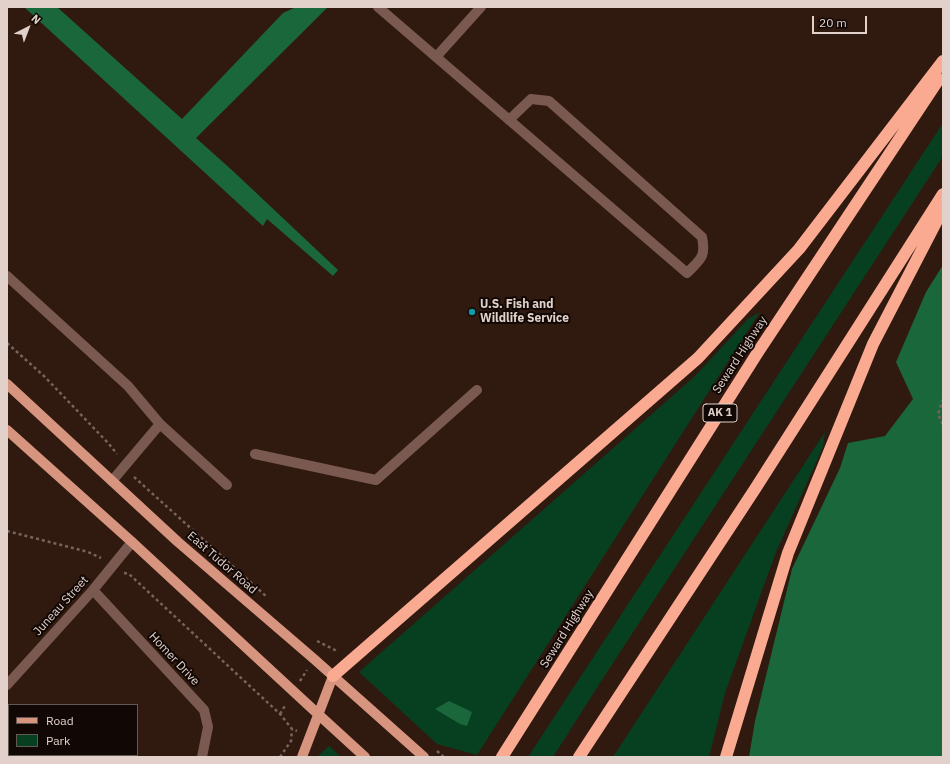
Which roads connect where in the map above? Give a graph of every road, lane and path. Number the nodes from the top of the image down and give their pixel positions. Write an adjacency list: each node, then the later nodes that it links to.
1 (378, 7): 3 (street)
2 (481, 7): 3 (street)
3 (436, 58): 6 (street)
4 (943, 62): 27 (highway)
5 (943, 73): 38 (highway, Seward Highway / AK 1)
6 (509, 120): 6 (street)
7 (943, 194): 39 (highway)
8 (943, 209): 40 (highway)
9 (7, 276): 14 (street)
10 (7, 343): 18 (path)
11 (7, 384): 19 (main road, East Tudor Road)
12 (477, 390): 17 (street)
13 (943, 399): 15 (path)
14 (160, 424): 18 (street); 20 (street)
15 (943, 425)
16 (7, 430): 22 (main road)
17 (255, 454)
18 (125, 465): 19 (street); 25 (path)
19 (112, 481): 28 (main road, East Tudor Road)
20 (228, 485)
21 (7, 532): 23 (path)
22 (132, 542): 23 (street, Juneau Street); 30 (main road)
23 (114, 565): 24 (street, Juneau Street); 33 (path)
24 (93, 590): 29 (street, Juneau Street); 32 (street, Homer Drive)
25 (270, 600)
26 (314, 640): 27 (path)
27 (346, 664): 28 (highway)
28 (333, 676): 30 (main road); 36 (main road, East Tudor Road)
29 (7, 685)
30 (318, 715): 34 (main road); 35 (main road)
31 (433, 746): 37 (path)
32 (202, 757)
33 (280, 757)
34 (302, 757)
35 (365, 757)
36 (424, 757)
37 (444, 757)
38 (502, 757)
39 (579, 757)
40 (726, 757)

